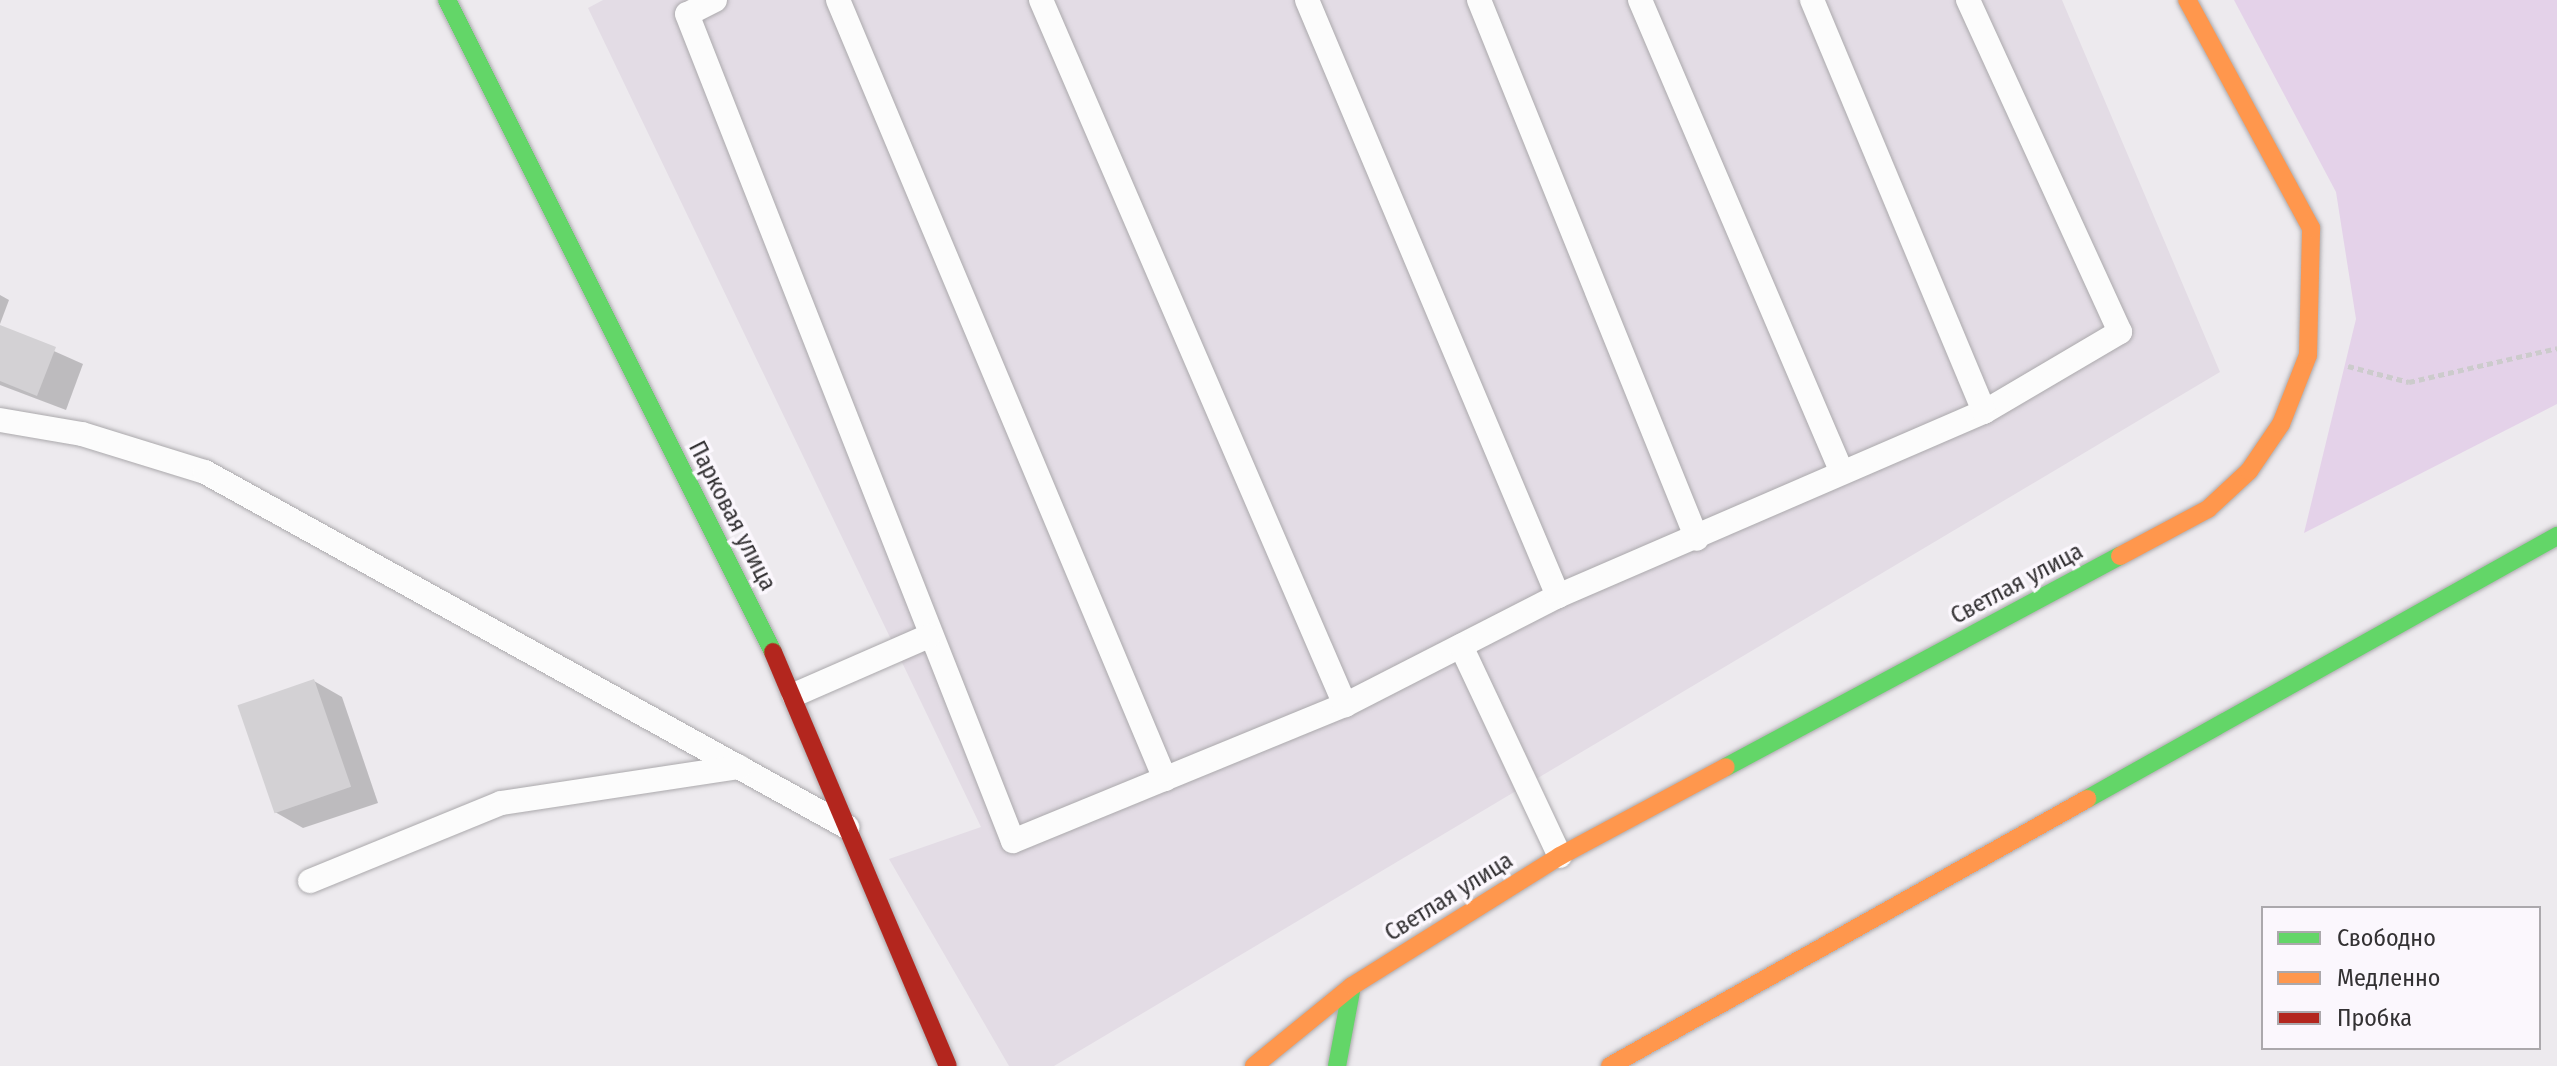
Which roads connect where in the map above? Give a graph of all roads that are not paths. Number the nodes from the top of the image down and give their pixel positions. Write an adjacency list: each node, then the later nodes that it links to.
1 (447, 0): 19 (street, Парковая улица)
2 (715, 0): 17 (lane)
3 (838, 0): 22 (lane)
4 (1041, 0): 20 (lane)
5 (1307, 0): 16 (lane)
6 (1479, 0): 15 (lane)
7 (1640, 0): 13 (lane)
8 (1812, 0): 11 (lane)
9 (1968, 0): 11 (lane)
10 (2187, 0): 24 (street, Светлая улица)
11 (1984, 412): 13 (lane)
12 (0, 420): 21 (lane)
13 (1840, 468): 15 (lane)
14 (2557, 536): 30 (street)
15 (1697, 539): 16 (lane)
16 (1558, 596): 18 (lane)
17 (929, 636): 19 (lane); 22 (lane)
18 (1461, 646): 20 (lane); 24 (lane)
19 (794, 695): 23 (street, Парковая улица)
20 (1345, 705): 22 (lane)
21 (739, 767): 23 (lane); 25 (lane)
22 (1165, 779)
23 (849, 827): 27 (street, Парковая улица)
24 (1560, 856): 26 (street, Светлая улица)
25 (310, 881)
26 (1352, 986): 28 (street, Светлая улица); 29 (street)
27 (948, 1066)
28 (1254, 1066)
29 (1337, 1066)
30 (1610, 1066)

